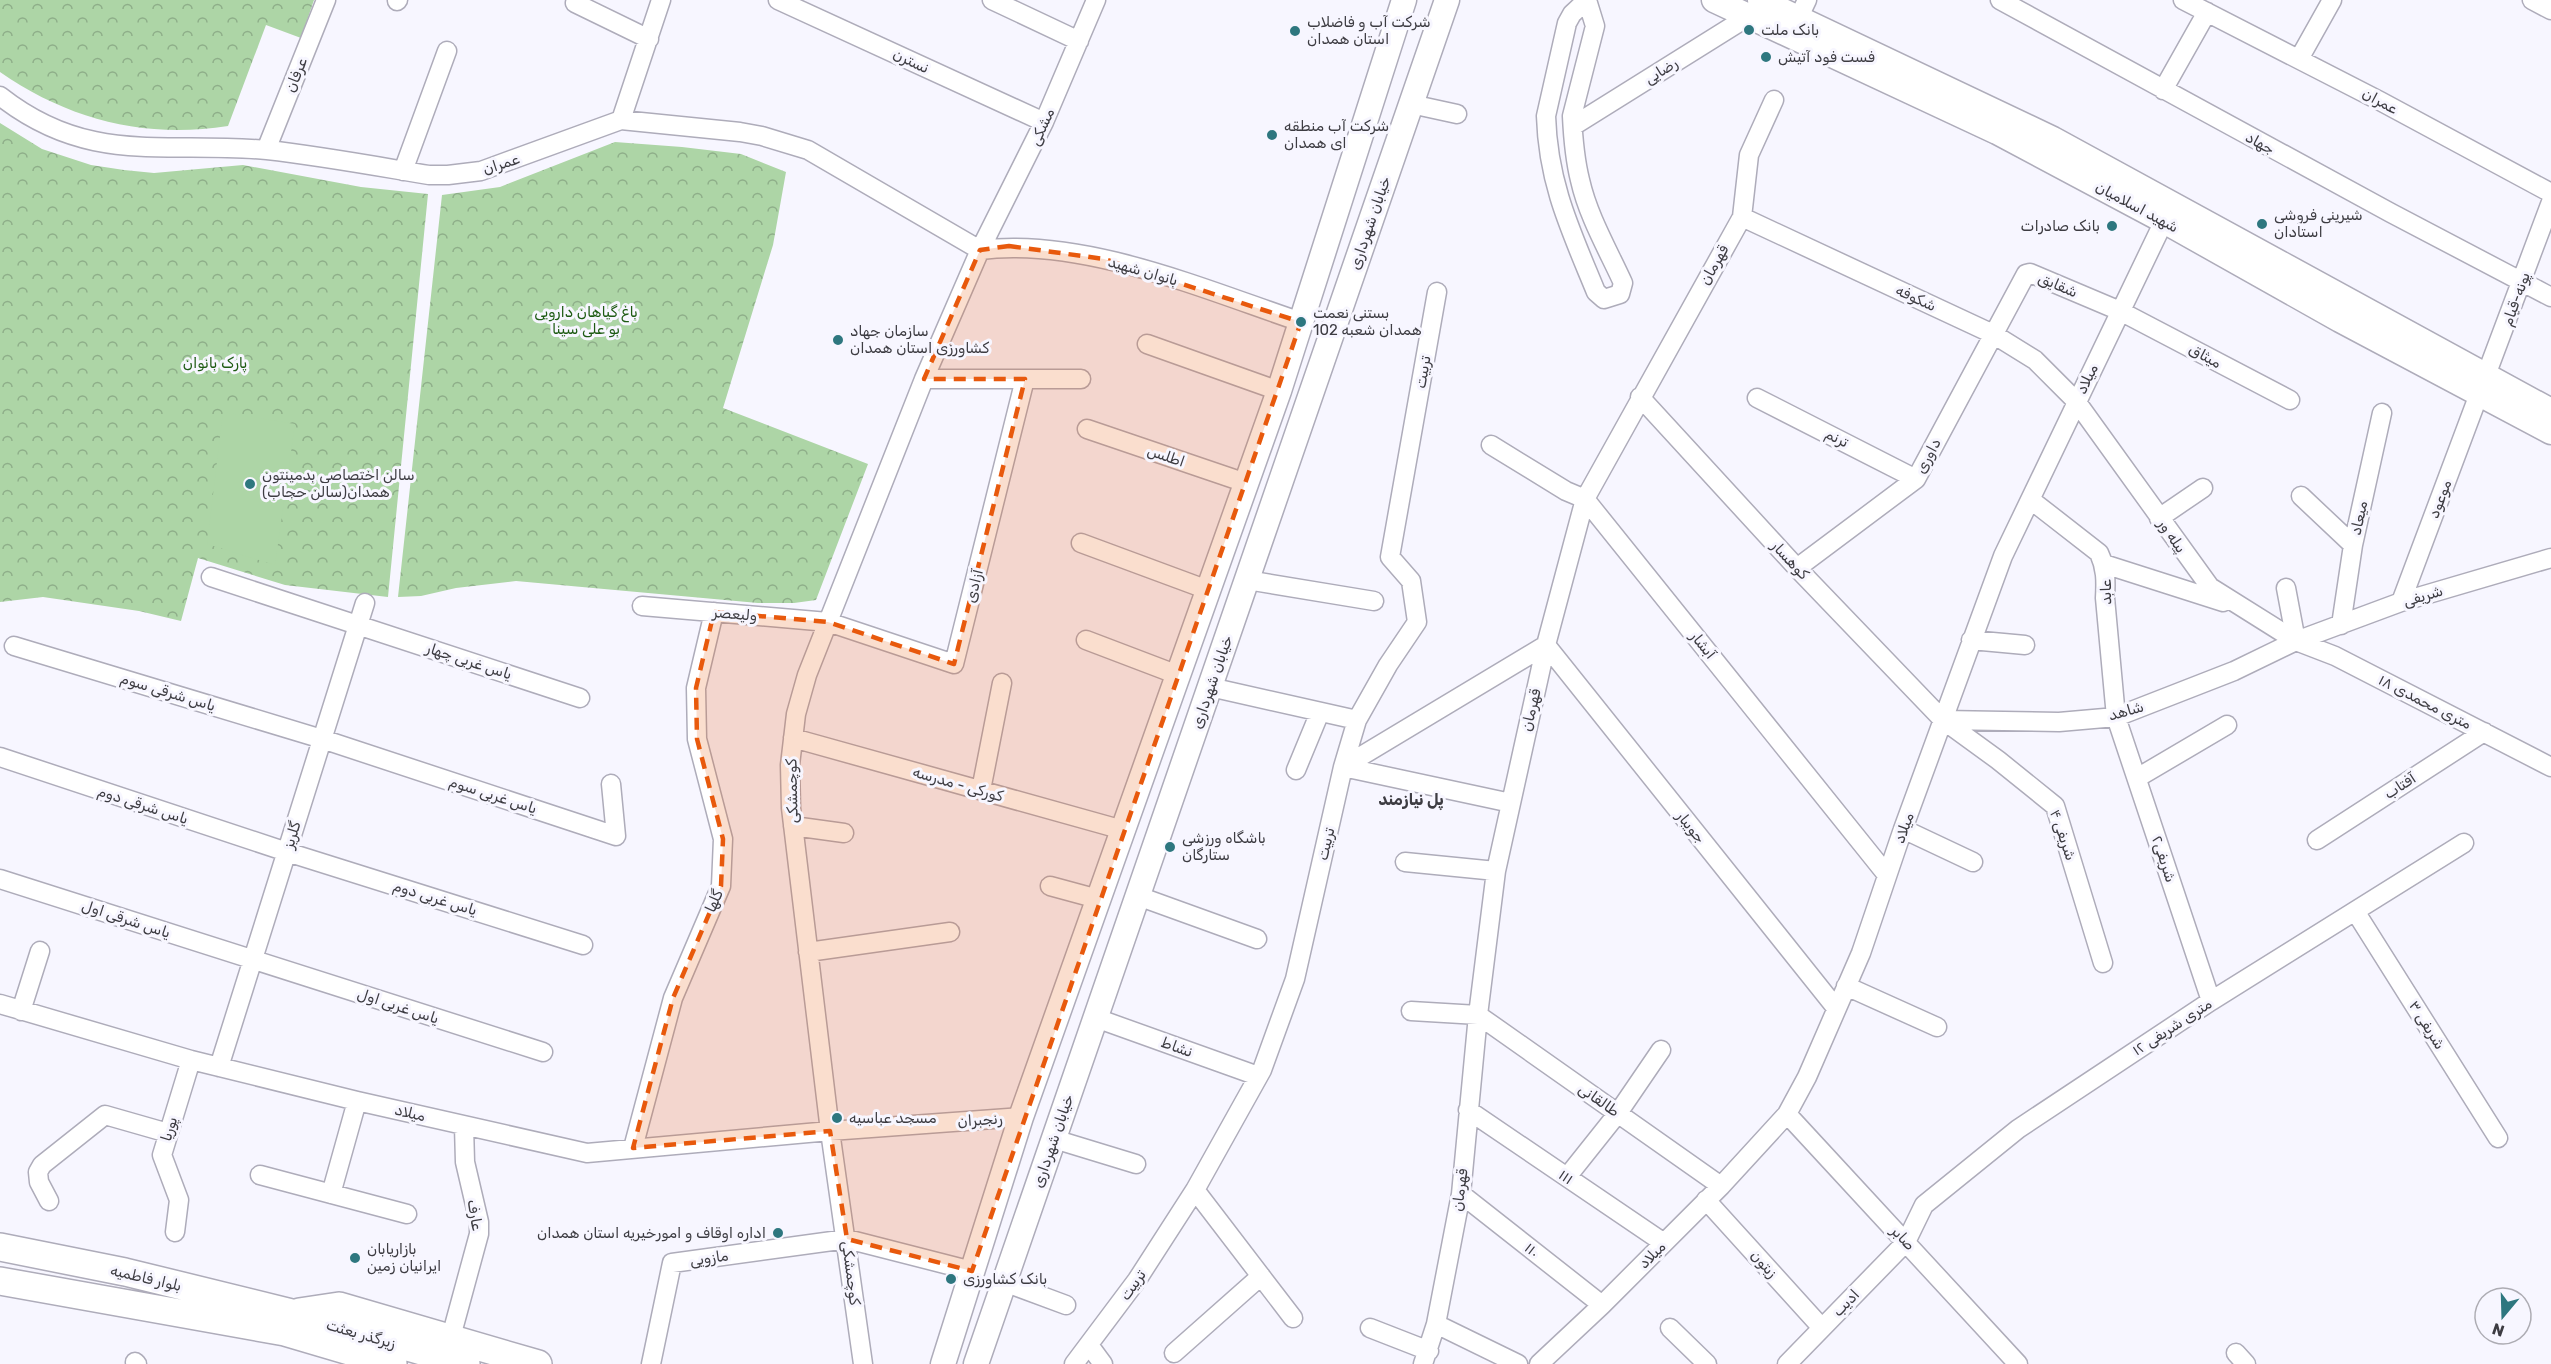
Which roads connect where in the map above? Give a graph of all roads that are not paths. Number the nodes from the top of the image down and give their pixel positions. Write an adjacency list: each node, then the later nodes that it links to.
1 (326, 0): 31 (street, عرفان)
2 (661, 0): 19 (street)
3 (778, 0): 29 (street, نسترن)
4 (992, 0): 20 (street)
5 (1096, 0): 20 (street, مشکی)
6 (1404, 0): 42 (main road)
7 (1447, 0): 26 (main road, خیابان شهرداری)
8 (1587, 0): 30 (street); 30 (street)
9 (1714, 0): 15 (main road, شهید اسلامیان)
10 (2000, 0): 23 (street, جهاد)
11 (2183, 0): 18 (street, عمران)
12 (2332, 0): 22 (street)
13 (2532, 0): 17 (street)
14 (575, 3): 19 (street)
15 (1754, 8): 16 (main road, شهید اسلامیان); 30 (street, رضایی); 36 (main road, شهید اسلامیان)
16 (1803, 9): 48 (main road, شهید اسلامیان)
17 (2551, 10)
18 (2207, 12): 22 (street, عمران); 23 (street)
19 (649, 39): 28 (street)
20 (1079, 41): 29 (street, مشکی)
21 (447, 51): 32 (street)
22 (2299, 59): 33 (street, عمران)
23 (2163, 90): 38 (street, جهاد)
24 (0, 96): 31 (street, عمران)
25 (1774, 100): 35 (street, قهرمان)
26 (1411, 104): 27 (street); 72 (main road, خیابان شهرداری)
27 (1457, 114)
28 (621, 120): 32 (street, عمران); 37 (street, عمران)
29 (1044, 123): 37 (street, مشکی)
30 (1572, 126)
31 (266, 150): 32 (street, عمران)
32 (403, 171)
33 (2551, 193)
34 (2551, 202): 38 (street, پونه-قیام)
35 (1742, 217): 43 (street, شکوفه); 50 (street, قهرمان)
36 (2163, 221): 41 (street, میلاد); 48 (main road, شهید اسلامیان)
37 (980, 250): 42 (street, بانوان شهید); 45 (street, کوچمشکی)
38 (2522, 283): 40 (street, جهاد); 48 (street, پونه-قیام)
39 (1437, 292): 96 (street, تربیت)
40 (2551, 297)
41 (2120, 311): 43 (street, شقایق); 52 (street, میثاق); 53 (street, میلاد)
42 (1301, 322): 49 (main road)
43 (1994, 334): 53 (street, شکوفه); 59 (street, داوری)
44 (1147, 344): 49 (street)
45 (924, 379): 46 (street); 81 (street, کوچمشکی)
46 (1025, 379): 47 (street); 81 (street, آزادی)
47 (1081, 379)
48 (2483, 386): 54 (main road, شهید اسلامیان); 57 (main road, شهید اسلامیان); 76 (street, موعود)
49 (1279, 391): 60 (main road)
50 (1640, 397): 63 (street, قهرمان); 70 (street, کوهسار)
51 (1758, 398): 59 (street, ترنم)
52 (2290, 400)
53 (2076, 401): 64 (street, میلاد); 65 (street, پیله ور)
54 (2551, 411)
55 (2382, 413): 67 (street, میعاد)
56 (1087, 429): 60 (street, اطلس)
57 (2551, 432)
58 (1491, 445): 63 (street, آبشار)
59 (1916, 479): 70 (street, داوری)
60 (1246, 483): 74 (main road)
61 (2203, 488): 65 (street)
62 (2301, 496): 67 (street)
63 (1585, 498): 87 (street, قهرمان); 120 (street, آبشار)
64 (2031, 500): 69 (street, عابد); 85 (street, میلاد)
65 (2159, 518): 79 (street, پیله ور)
66 (1081, 543): 74 (street)
67 (2354, 545): 83 (street, میعاد)
68 (2551, 558): 76 (street, شریفی)
69 (2104, 564): 79 (street); 95 (street, عابد)
70 (1797, 568): 97 (street, کوهسار)
71 (211, 577): 82 (street, یاس غربی چهار)
72 (1247, 580): 75 (street); 92 (main road, خیابان شهرداری)
73 (2286, 588): 86 (street)
74 (1208, 590): 90 (main road)
75 (1374, 601)
76 (2401, 602): 83 (street, شریفی)
77 (365, 603): 82 (street, گلریز)
78 (642, 606): 80 (street, ولیعصر)
79 (2243, 608): 86 (street, پیله ور)
80 (714, 612): 81 (street, ولیعصر); 156 (street, گلها)
81 (828, 622): 100 (street, کوچمشکی)
82 (358, 624): 93 (street, یاس غربی چهار); 101 (street, گلریز)
83 (2340, 625): 86 (street, شریفی)
84 (1086, 640): 90 (street)
85 (1971, 640): 88 (street); 97 (street, میلاد)
86 (2296, 641): 95 (street, شاهد); 99 (street, ۱۸ متری محمدی)
87 (1546, 645): 103 (street); 109 (street, قهرمان); 135 (street, جویبار)
88 (2025, 645)
89 (14, 646): 101 (street, یاس شرقی سوم)
90 (1178, 675): 112 (main road)
91 (1002, 683): 108 (street)
92 (1210, 687): 94 (street); 123 (main road, خیابان شهرداری)
93 (580, 698)
94 (1320, 712): 96 (street); 105 (street)
95 (2116, 717): 97 (street, شاهد); 106 (street, شریفی۲)
96 (1357, 720): 103 (street, تربیت)
97 (1943, 720): 111 (street, میلاد); 132 (street, شریفی ۴)
98 (2227, 725): 106 (street)
99 (2484, 732): 104 (street, ۱۸ متری محمدی); 114 (street, آفتاب)
100 (793, 738): 108 (street, کورکی - مدرسه); 110 (street, کوچمشکی)
101 (322, 739): 107 (street, یاس غربی سوم); 116 (street, گلریز)
102 (0, 758): 116 (street, یاس شرقی دوم)
103 (1342, 767): 109 (street); 145 (street, تربیت)
104 (2551, 767)
105 (1296, 770)
106 (2137, 778): 134 (street, شریفی۲)
107 (611, 784)
108 (981, 790): 112 (street, کورکی - مدرسه)
109 (1511, 803): 119 (street, قهرمان)
110 (793, 826): 113 (street); 130 (street, کوچمشکی)
111 (1903, 829): 118 (street); 120 (street, میلاد)
112 (1123, 830): 124 (main road)
113 (844, 832)
114 (2317, 840)
115 (2464, 843): 125 (street, ۱۲ متری شریفی)
116 (287, 852): 128 (street, یاس غربی دوم); 131 (street, گلریز)
117 (1406, 862): 119 (street)
118 (1973, 862)
119 (1496, 871): 138 (street, قهرمان)
120 (1887, 876): 133 (street, میلاد)
121 (0, 879): 131 (street, یاس شرقی اول)
122 (1050, 886): 124 (street)
123 (1138, 896): 127 (street); 139 (main road, خیابان شهرداری)
124 (1098, 899): 150 (main road)
125 (2355, 911): 134 (street, ۱۲ متری شریفی); 154 (street, شریفی ۳)
126 (950, 932): 130 (street)
127 (1257, 939)
128 (583, 945)
129 (40, 951): 136 (street)
130 (808, 952): 152 (street, کوچمشکی)
131 (253, 960): 142 (street, یاس غربی اول); 144 (street, گلریز)
132 (2103, 963)
133 (1846, 986): 135 (street, میلاد); 140 (street)
134 (2211, 1001): 169 (street, ۱۲ متری شریفی)
135 (1836, 1008): 149 (street, میلاد)
136 (6, 1010): 143 (street, میلاد)
137 (1411, 1011): 138 (street)
138 (1478, 1014): 147 (street, قهرمان); 148 (street, طالقانی)
139 (1096, 1018): 145 (street, نشاط); 155 (main road, خیابان شهرداری)
140 (1937, 1027)
141 (1661, 1050): 148 (street)
142 (543, 1053)
143 (191, 1060): 144 (street, میلاد); 153 (street, پوریا)
144 (219, 1066): 146 (street, میلاد)
145 (1258, 1076): 161 (street, تربیت)
146 (357, 1101): 151 (street, میلاد); 162 (street)
147 (1468, 1110): 159 (street, ۱۱۱); 163 (street, قهرمان)
148 (1618, 1113): 159 (street); 160 (street, طالقانی)
149 (1787, 1113): 160 (street, میلاد); 169 (street, صابر)
150 (1021, 1117): 152 (street, رنجبران); 172 (main road)
151 (464, 1126): 156 (street, میلاد); 184 (street, عارف)
152 (830, 1131): 156 (street, میلاد); 168 (street, کوچمشکی)
153 (168, 1133): 165 (street); 167 (street, پوریا)
154 (2498, 1138)
155 (1054, 1139): 157 (street); 175 (main road, خیابان شهرداری)
156 (633, 1148)
157 (1136, 1164)
158 (260, 1175): 162 (street)
159 (1567, 1177): 170 (street, ۱۱۱)
160 (1721, 1186): 164 (street, میلاد)
161 (1195, 1190): 173 (street); 185 (street, تربیت)
162 (331, 1194): 166 (street)
163 (1461, 1194): 177 (street, ۱۱۰); 180 (street, قهرمان)
164 (1706, 1200): 170 (street, میلاد); 183 (street, زیتون)
165 (49, 1201)
166 (407, 1214)
167 (175, 1232)
168 (847, 1239): 172 (street); 192 (street, مازویی); 193 (street, کوچمشکی)
169 (1906, 1242): 183 (street, ادیب); 202 (street, صابر)
170 (1664, 1243): 177 (street, میلاد)
171 (0, 1247): 179 (highway, بلوار فاطمیه)
172 (972, 1271): 194 (main road)
173 (1261, 1276): 178 (street); 186 (street)
174 (0, 1281): 179 (highway, بلوار فاطمیه)
175 (1004, 1282): 176 (street); 195 (main road, خیابان شهرداری)
176 (1066, 1305)
177 (1602, 1305): 199 (street, میلاد)
178 (1293, 1318)
179 (288, 1323): 184 (highway); 188 (highway); 189 (highway, زیرگذر بعثت); 190 (highway, زیرگذر بعثت)
180 (1436, 1324): 187 (street, قهرمان); 198 (street)
181 (1370, 1328): 187 (street)
182 (1670, 1328): 200 (street)
183 (1822, 1328): 201 (street, ادیب)
184 (451, 1337): 191 (highway)
185 (1089, 1345): 196 (street, تربیت); 197 (street)
186 (1174, 1353)
187 (1426, 1357)
188 (330, 1364)
189 (393, 1364)
190 (466, 1364)
191 (538, 1364)
192 (651, 1364)
193 (863, 1364)
194 (943, 1364)
195 (976, 1364)
196 (1074, 1364)
197 (1103, 1364)
198 (1518, 1364)
199 (1539, 1364)
200 (1707, 1364)
201 (1787, 1364)
202 (2018, 1364)

